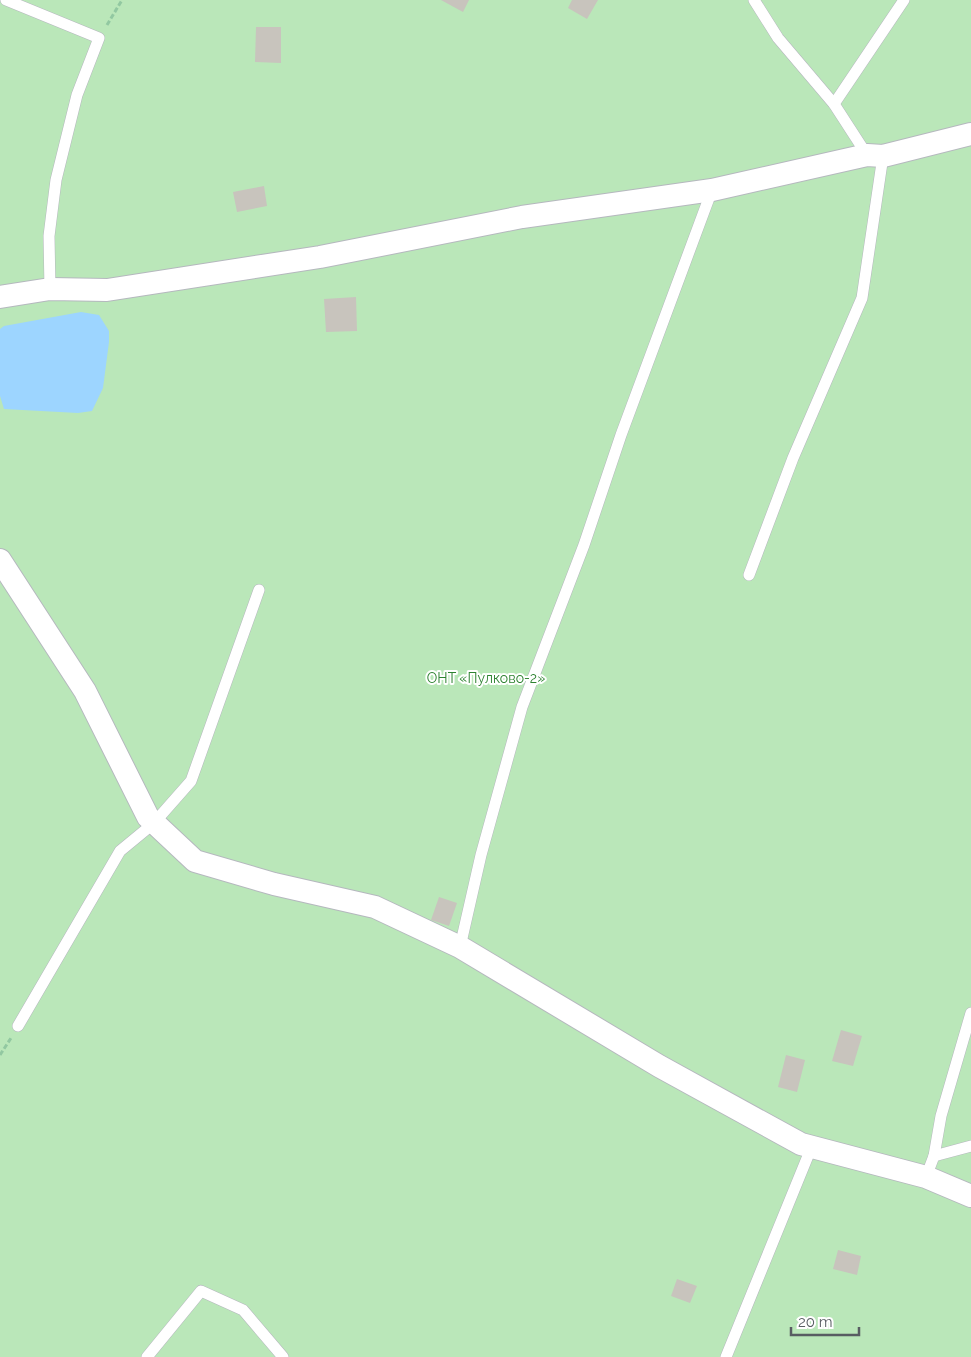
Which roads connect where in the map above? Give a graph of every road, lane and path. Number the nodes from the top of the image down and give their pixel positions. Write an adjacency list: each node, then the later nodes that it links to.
1 (6, 0): 5 (lane)
2 (122, 0): 5 (path)
3 (754, 0): 6 (lane)
4 (904, 0): 6 (lane)
5 (99, 38): 10 (lane)
6 (834, 104): 8 (lane)
7 (971, 134): 8 (street)
8 (875, 155): 9 (street); 13 (lane)
9 (712, 190): 10 (street); 16 (lane)
10 (50, 289): 11 (street)
11 (0, 297)
12 (0, 560): 15 (street)
13 (749, 575)
14 (258, 590): 15 (lane)
15 (154, 823): 16 (street); 18 (lane)
16 (460, 948): 19 (street)
17 (971, 1012): 21 (lane)
18 (18, 1026)
19 (812, 1146): 22 (street); 26 (lane)
20 (971, 1146): 21 (lane)
21 (934, 1156): 22 (lane)
22 (926, 1177): 23 (street)
23 (971, 1196)
24 (147, 1357): 25 (lane)
25 (283, 1357)
26 (726, 1357)

